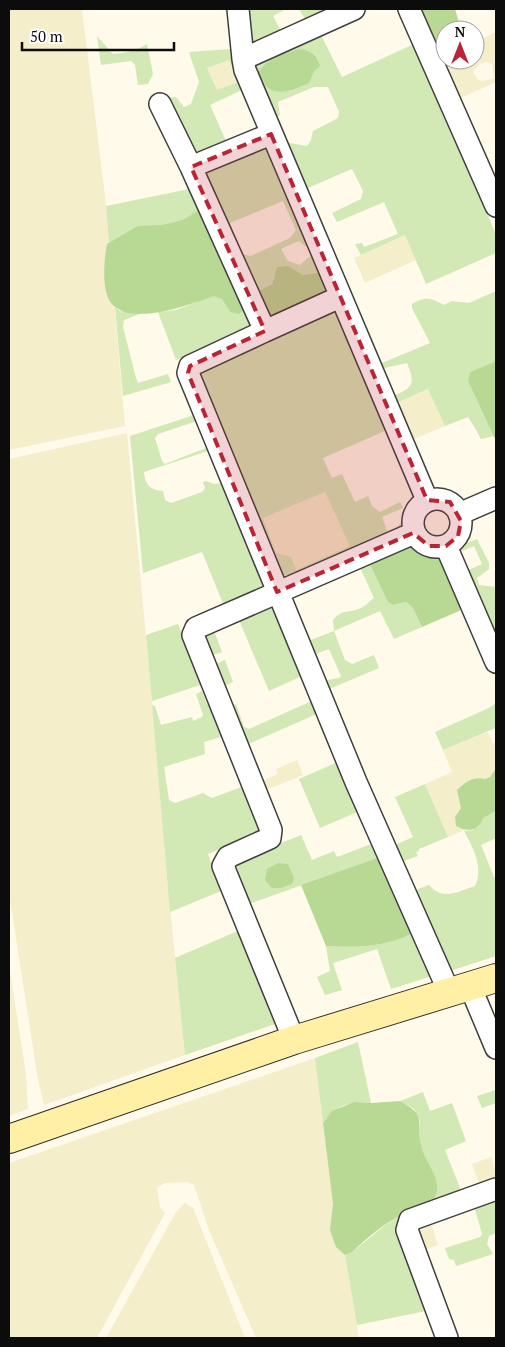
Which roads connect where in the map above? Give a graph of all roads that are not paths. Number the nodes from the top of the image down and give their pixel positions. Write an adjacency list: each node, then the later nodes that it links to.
1 (238, 9): 4 (street)
2 (354, 9): 4 (street)
3 (409, 9): 8 (street)
4 (244, 59): 6 (street)
5 (160, 104): 7 (street)
6 (271, 134): 7 (street); 9 (street)
7 (192, 167): 10 (street)
8 (496, 206)
9 (340, 297): 10 (street); 12 (street)
10 (265, 331): 16 (street)
11 (496, 498): 13 (street)
12 (427, 500): 13 (street); 14 (street)
13 (460, 514): 15 (street)
14 (414, 533): 15 (street); 16 (street)
15 (446, 546): 17 (street)
16 (277, 592): 19 (street); 20 (street)
17 (496, 662)
18 (496, 978): 19 (street)
19 (459, 989): 20 (street); 21 (street)
20 (294, 1040): 22 (street)
21 (496, 1048)
22 (9, 1139)
23 (496, 1189): 24 (street)
24 (447, 1338)

